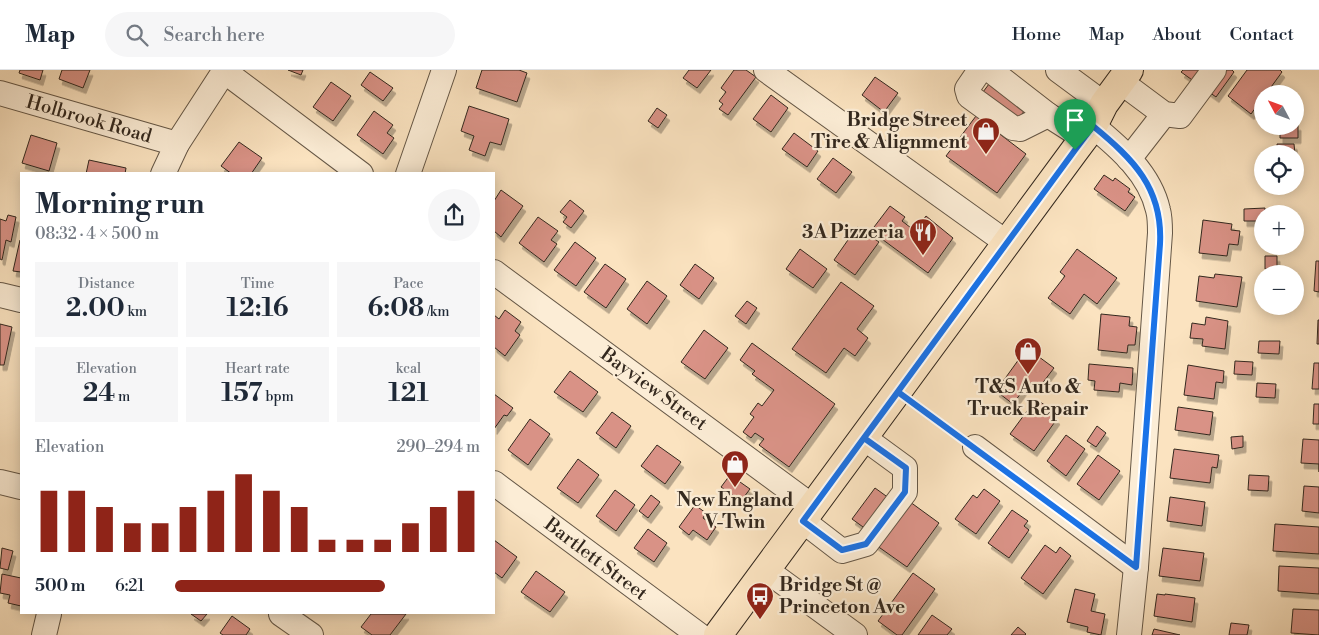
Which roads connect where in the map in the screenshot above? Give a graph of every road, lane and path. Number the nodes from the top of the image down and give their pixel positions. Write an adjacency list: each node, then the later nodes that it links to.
1 (444, 70): 17 (street)
2 (766, 70): 18 (street)
3 (980, 70): 11 (street)
4 (990, 70): 11 (street)
5 (1058, 70): 12 (street)
6 (1214, 70): 10 (street)
7 (224, 71): 13 (street); 16 (street)
8 (1125, 76): 10 (street); 12 (main road)
9 (0, 93): 13 (street, Holbrook Road)
10 (1164, 114): 14 (street)
11 (1048, 115): 12 (street)
12 (1094, 122): 14 (street); 18 (main road)
13 (178, 144): 15 (street)
14 (1129, 159): 29 (street)
15 (165, 172)
16 (358, 172)
17 (409, 172)
18 (1007, 243): 22 (main road)
19 (495, 273): 28 (street, Bayview Street)
20 (0, 295): 21 (street)
21 (20, 300)
22 (898, 392): 23 (main road); 24 (path)
23 (864, 438): 28 (main road); 28 (street, Bayview Street)
24 (975, 447): 29 (street)
25 (0, 482): 27 (street)
26 (495, 484): 35 (street, Bartlett Street)
27 (20, 487)
28 (808, 514): 30 (main road)
29 (1136, 567): 38 (street)
30 (766, 570): 36 (main road); 37 (street)
31 (49, 614): 33 (street)
32 (281, 614): 34 (street)
33 (44, 635)
34 (311, 635)
35 (699, 635)
36 (718, 635)
37 (855, 635)
38 (1129, 635)

